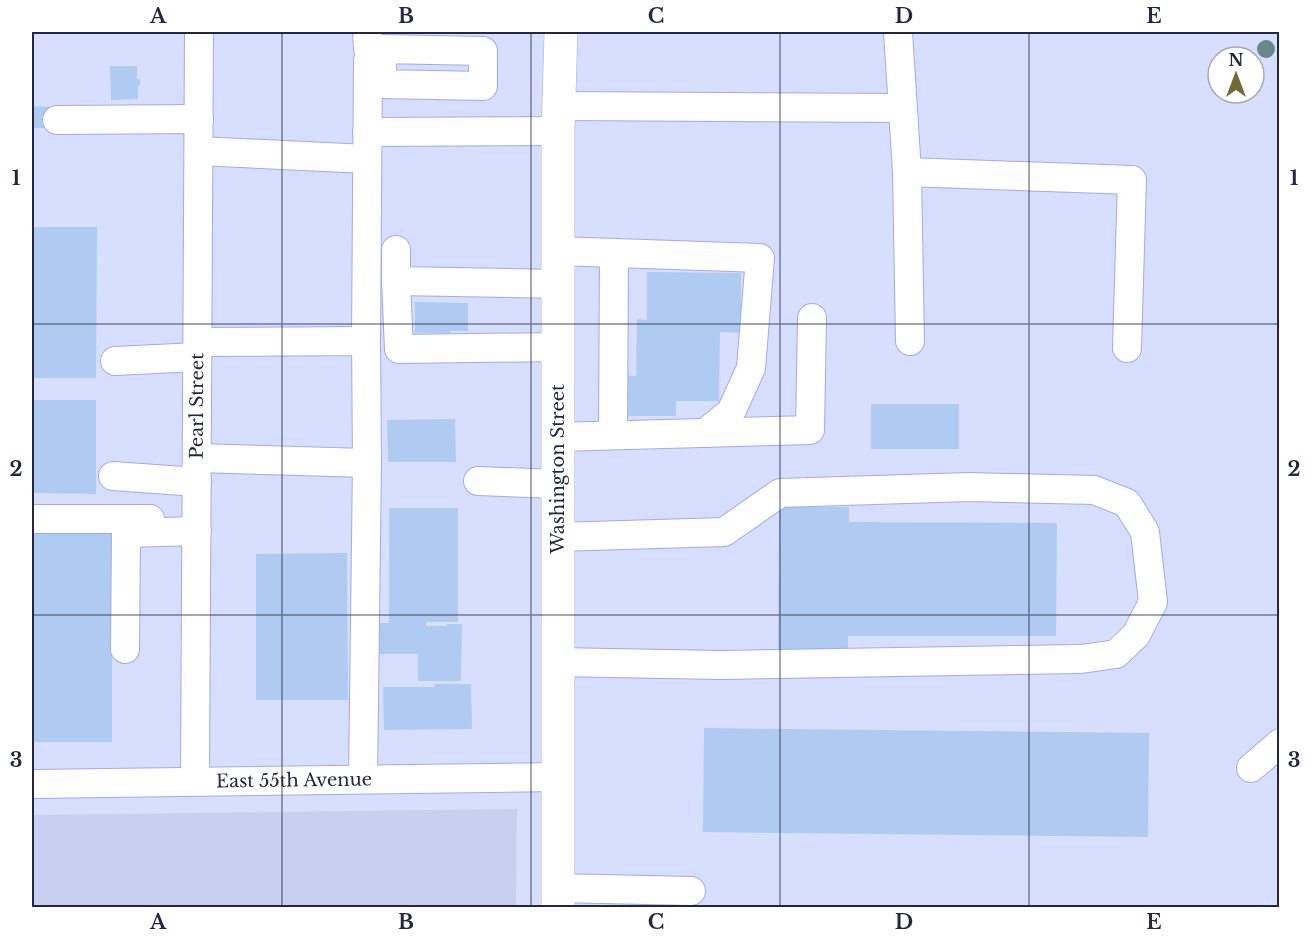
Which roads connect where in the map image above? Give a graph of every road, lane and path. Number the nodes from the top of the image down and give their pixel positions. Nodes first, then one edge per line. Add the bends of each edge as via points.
1 (199, 32) edge
2 (561, 32) edge
3 (898, 32) edge
4 (372, 43) edge
5 (902, 108) junction
6 (559, 118) junction
7 (199, 119) junction
8 (57, 120) dead end
9 (367, 146) junction
10 (199, 152) junction
11 (907, 172) junction
12 (396, 250) dead end
13 (558, 251) junction
14 (614, 253) junction
15 (396, 281) junction
16 (558, 284) junction
17 (812, 318) dead end
18 (366, 341) junction
19 (910, 341) dead end
20 (558, 347) junction
21 (1127, 348) dead end
22 (197, 350) junction
23 (115, 361) dead end
24 (705, 433) junction
25 (614, 435) junction
26 (558, 437) junction
27 (367, 463) junction
28 (197, 470) junction
29 (113, 476) dead end
30 (478, 481) dead end
31 (558, 484) junction
32 (32, 519) edge
33 (197, 525) junction
34 (558, 537) junction
35 (125, 649) dead end
36 (558, 662) junction
37 (1280, 744) edge
38 (1251, 768) dead end
39 (557, 777) junction
40 (363, 779) junction
41 (195, 781) junction
42 (32, 784) edge
43 (691, 891) dead end
44 (558, 898) edge

1 - 7 street, Pearl Street
2 - 6 main road, Washington Street
3 - 5 street
4 - 9 street
5 - 6 street
5 - 11 street
6 - 9 street
6 - 13 main road, Washington Street
7 - 8 street
7 - 10 street, Pearl Street
9 - 10 street
9 - 18 street
10 - 22 street, Pearl Street
11 - 19 street
11 - 21 street via 1132,180
12 - 15 street
13 - 14 street
13 - 16 main road, Washington Street
14 - 24 street via 760,258 751,368 731,412
14 - 25 street
15 - 16 street
15 - 20 street via 399,349
16 - 20 main road, Washington Street
17 - 24 street via 810,430
18 - 22 street
18 - 27 street
20 - 26 main road, Washington Street
22 - 23 street
22 - 28 street, Pearl Street
24 - 25 street
25 - 26 street
26 - 31 main road, Washington Street
27 - 28 street
27 - 40 street
28 - 29 street
28 - 33 street, Pearl Street
30 - 31 street
31 - 34 main road, Washington Street
32 - 33 street
33 - 35 street via 126,533
33 - 41 street, Pearl Street
34 - 36 main road, Washington Street
34 - 36 street via 724,532 780,493 969,487 1094,490 1127,503 1145,532 1153,602 1136,635 1116,654 1082,659 721,665
36 - 39 main road, Washington Street
37 - 38 street
39 - 40 street, East 55th Avenue
39 - 44 main road, Washington Street
40 - 41 street, East 55th Avenue
41 - 42 street, East 55th Avenue
43 - 44 street

